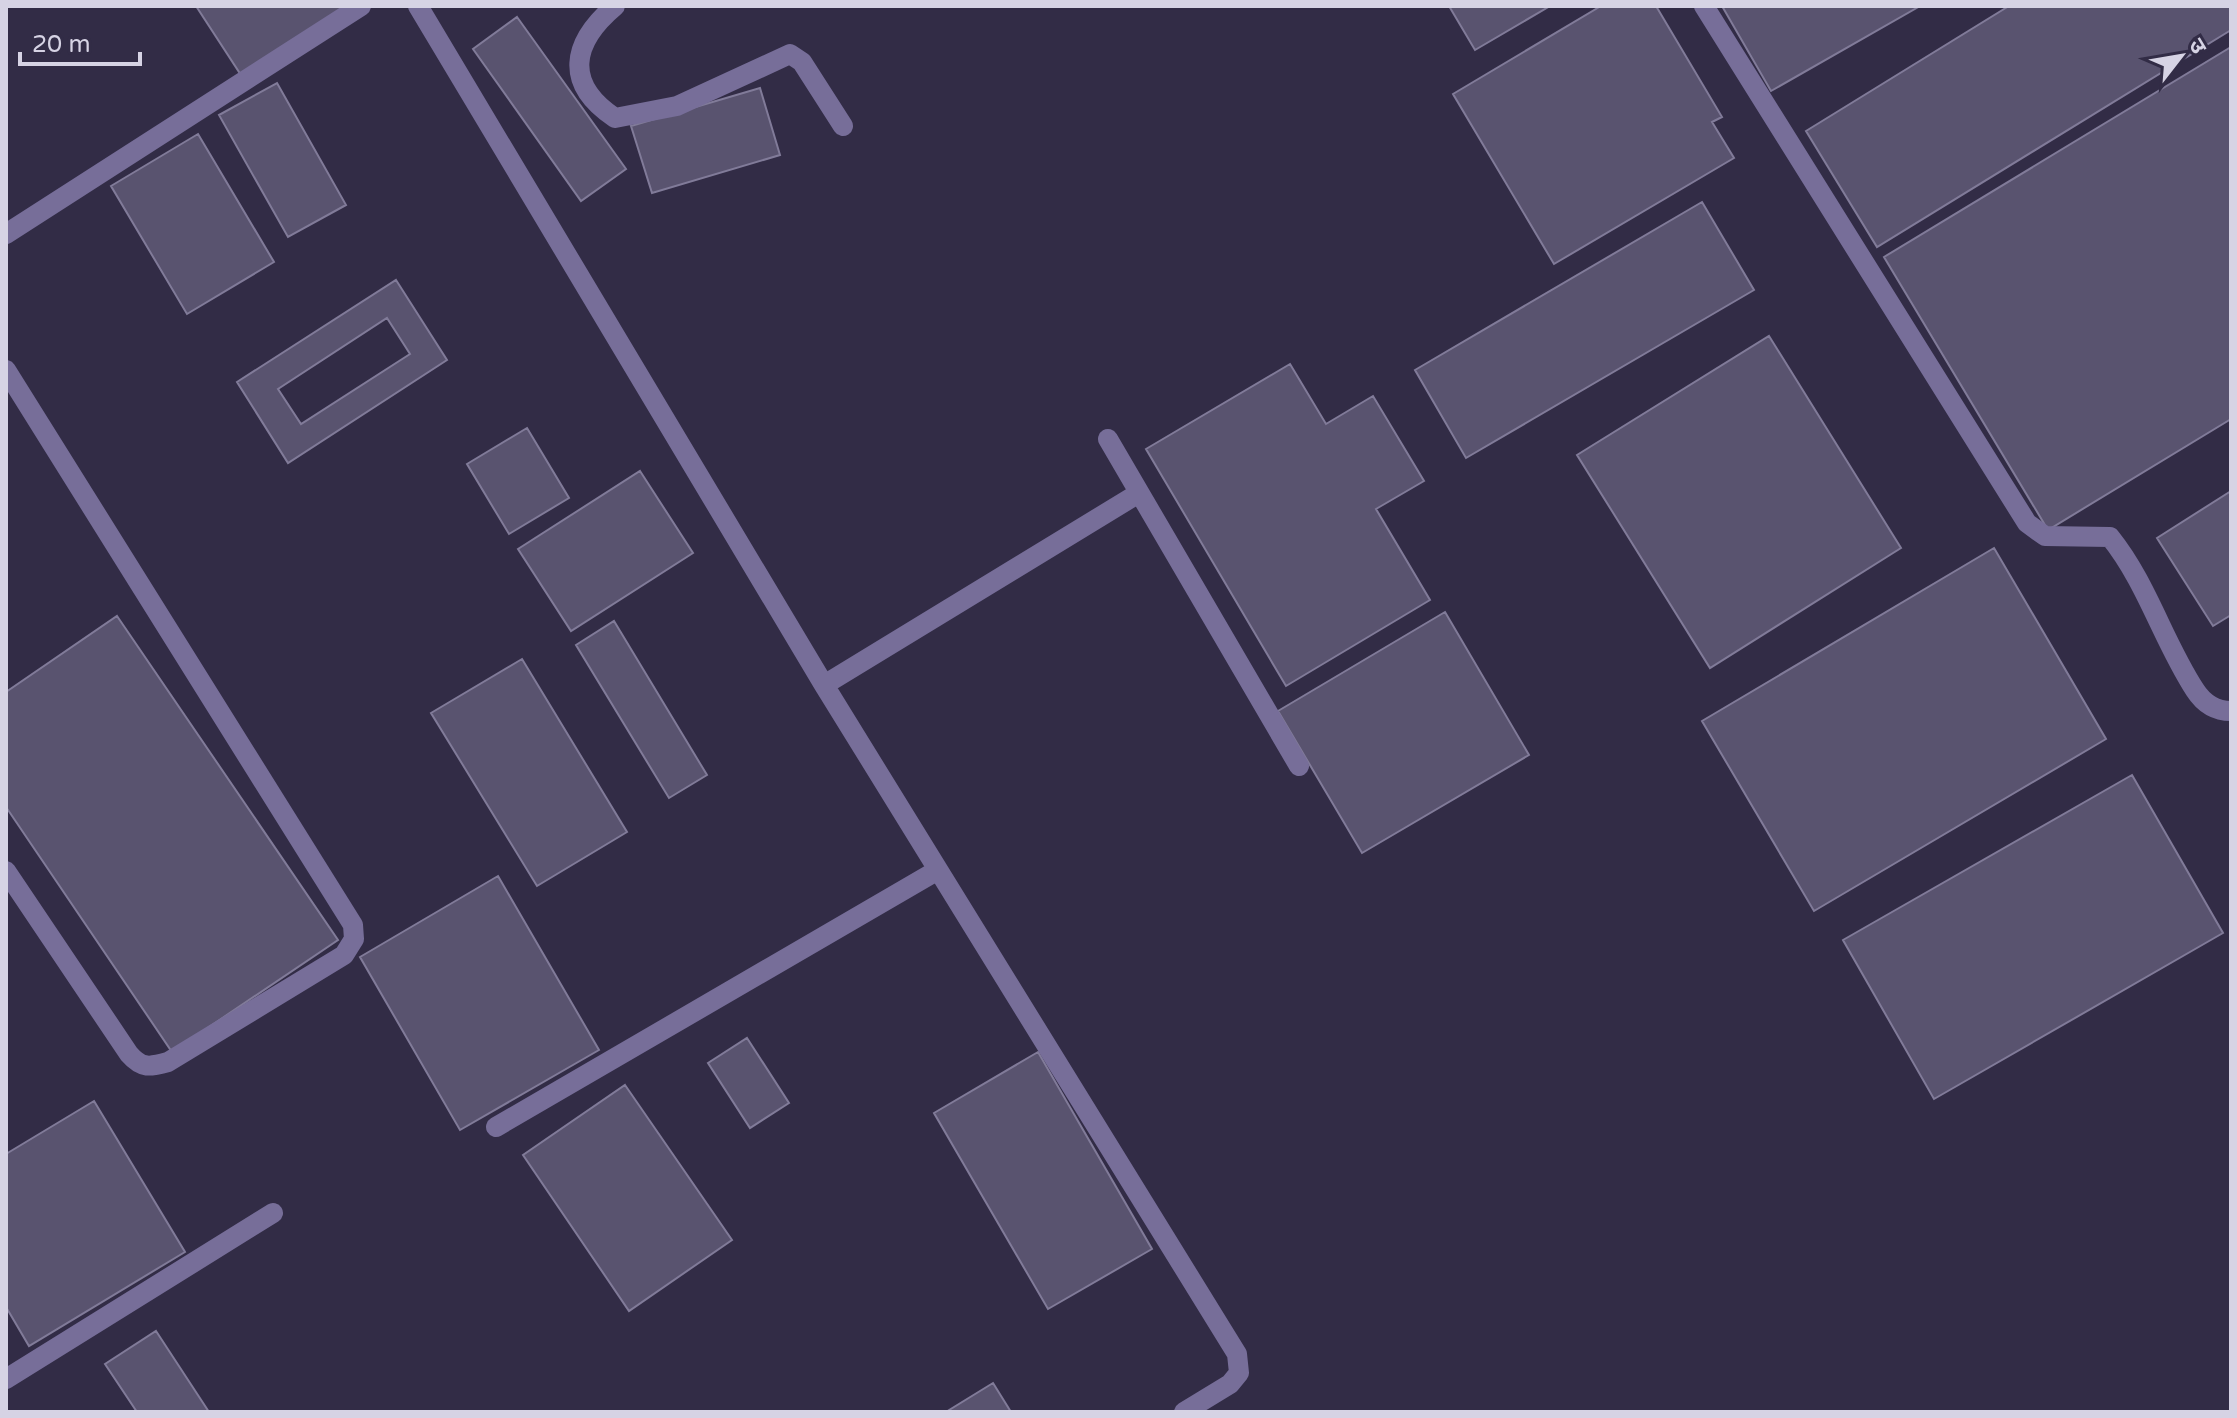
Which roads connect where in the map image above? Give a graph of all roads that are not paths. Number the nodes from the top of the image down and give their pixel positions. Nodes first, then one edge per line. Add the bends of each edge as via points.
1 (361, 6) edge
2 (418, 6) edge
3 (615, 6) edge
4 (1704, 6) edge
5 (843, 126) dead end
6 (6, 234) edge
7 (6, 370) edge
8 (1108, 439) dead end
9 (1139, 493) junction
10 (824, 685) junction
11 (2231, 711) edge
12 (1299, 766) dead end
13 (938, 870) junction
14 (6, 871) edge
15 (496, 1127) dead end
16 (273, 1213) dead end
17 (6, 1379) edge
18 (1184, 1412) edge

1 - 6 street
2 - 10 street
3 - 5 street via 580,50 580,76 593,103 615,118 677,106 790,54 802,62
4 - 11 street via 2027,523 2045,536 2110,537 2127,558 2196,693 2217,711
7 - 14 street via 353,925 354,939 344,955 168,1062 138,1065
8 - 9 street
9 - 10 street
9 - 12 street
10 - 13 street
13 - 15 street
13 - 18 street via 1237,1354 1239,1373 1230,1384
16 - 17 street

